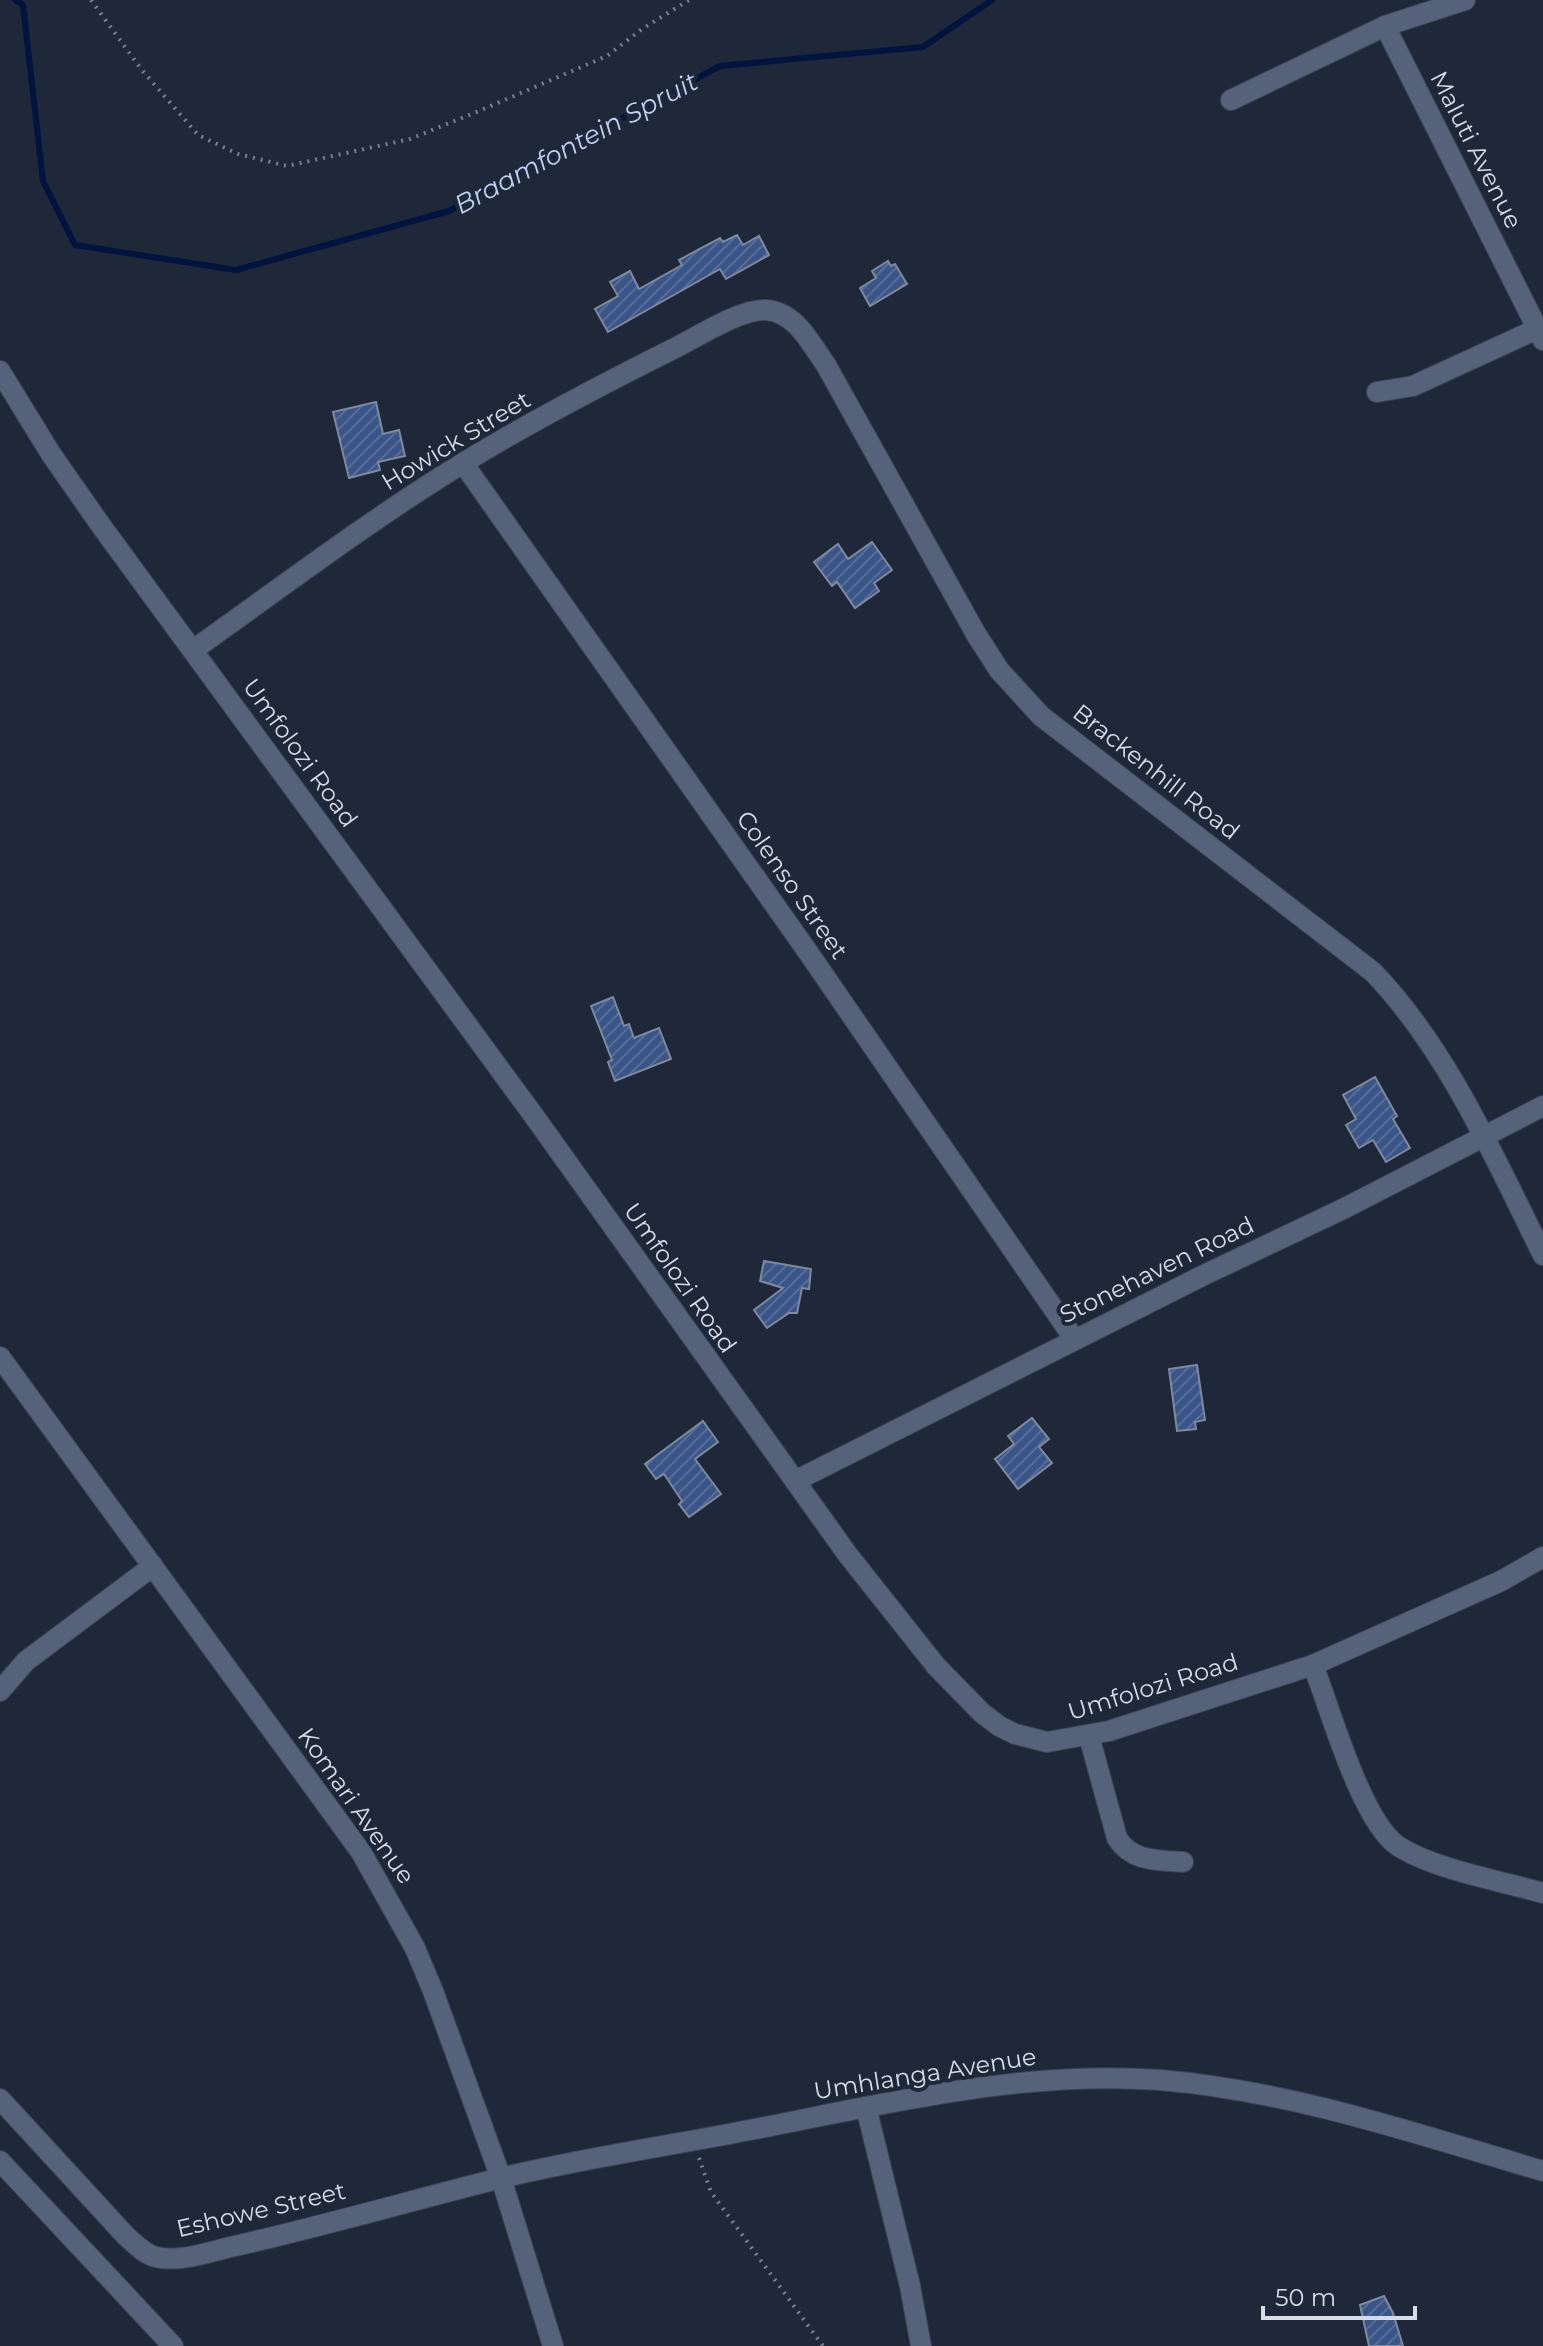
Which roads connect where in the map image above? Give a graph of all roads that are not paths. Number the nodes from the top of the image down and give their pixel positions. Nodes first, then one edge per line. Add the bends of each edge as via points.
1 (1465, 0) edge
2 (1385, 26) junction
3 (1231, 100) dead end
4 (765, 310) joint
5 (1540, 335) edge
6 (0, 371) edge
7 (1377, 392) dead end
8 (463, 463) junction
9 (193, 650) junction
10 (1543, 1106) edge
11 (1483, 1137) junction
12 (1543, 1255) edge
13 (1075, 1340) junction
14 (0, 1357) edge
15 (795, 1481) junction
16 (1543, 1557) edge
17 (153, 1566) junction
18 (1313, 1665) junction
19 (0, 1691) edge
20 (1089, 1736) junction
21 (1183, 1862) dead end
22 (1543, 1893) edge
23 (0, 2099) edge
24 (866, 2107) junction
25 (0, 2161) edge
26 (1543, 2171) edge
27 (501, 2178) junction
28 (173, 2346) edge
29 (553, 2346) edge
30 (921, 2346) edge

1 - 2 street
2 - 3 street
2 - 5 street, Maluti Avenue
4 - 8 street, Howick Street via 732,320 651,360
4 - 11 street, Brackenhill Road via 801,328 826,365 976,634 1019,695 1373,972 1422,1030
5 - 7 street via 1413,386
6 - 9 street, Umfolozi Road via 51,454
8 - 9 street, Howick Street
8 - 13 street, Colenso Street
9 - 15 street, Umfolozi Road
10 - 11 street, Stonehaven Road
11 - 12 street, Brackenhill Road
11 - 13 street, Stonehaven Road
13 - 15 street, Stonehaven Road
14 - 17 street, Komari Avenue
15 - 20 street, Umfolozi Road via 936,1666 982,1713 1031,1739
16 - 18 street, Umfolozi Road
17 - 19 street via 26,1661
17 - 27 street, Komari Avenue via 361,1852 389,1900 433,1991
18 - 20 street, Umfolozi Road
18 - 22 street via 1359,1788 1397,1845
20 - 21 street via 1123,1848 1141,1858
23 - 27 street, Eshowe Street via 126,2236 156,2257 193,2255 264,2239
24 - 26 street, Umhlanga Avenue via 987,2085 1160,2080 1281,2096
24 - 27 street, Umhlanga Avenue
24 - 30 street
25 - 28 street
27 - 29 street, Komari Avenue

